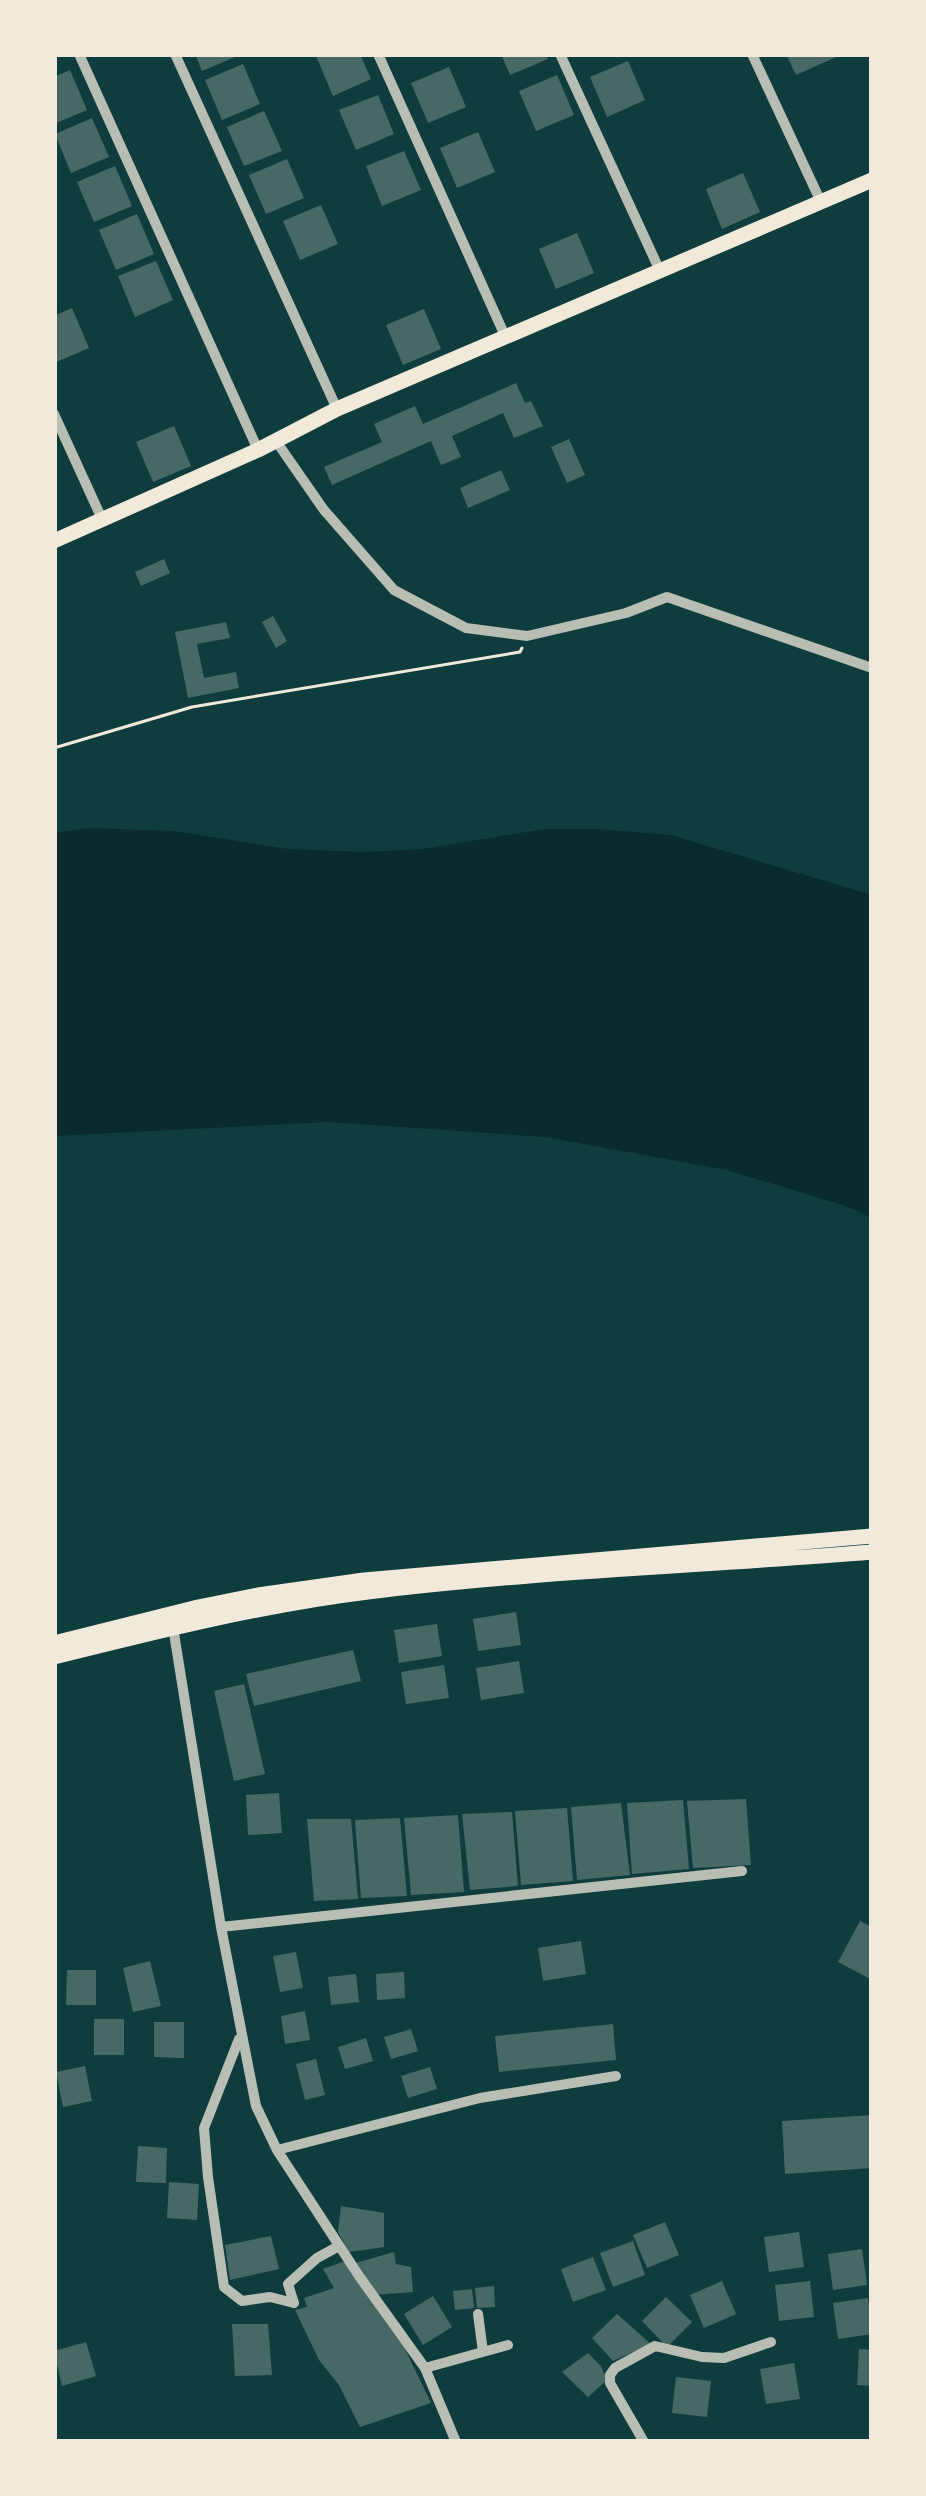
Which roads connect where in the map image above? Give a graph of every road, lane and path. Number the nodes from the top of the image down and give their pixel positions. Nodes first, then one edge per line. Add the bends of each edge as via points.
1 (79, 54) edge
2 (175, 54) edge
3 (378, 54) edge
4 (560, 54) edge
5 (752, 54) edge
6 (872, 179) edge
7 (821, 202) junction
8 (660, 272) junction
9 (506, 338) junction
10 (337, 410) junction
11 (54, 414) edge
12 (276, 441) junction
13 (258, 450) junction
14 (102, 519) junction
15 (54, 542) edge
16 (527, 636) junction
17 (872, 668) edge
18 (54, 748) edge
19 (872, 1536) edge
20 (872, 1552) edge
21 (173, 1627) junction
22 (54, 1643) edge
23 (54, 1658) edge
24 (742, 1871) dead end
25 (221, 1927) junction
26 (240, 2035) junction
27 (616, 2076) dead end
28 (277, 2150) junction
29 (339, 2246) junction
30 (478, 2314) dead end
31 (771, 2342) dead end
32 (508, 2345) dead end
33 (483, 2352) junction
34 (425, 2368) junction
35 (456, 2442) edge
36 (644, 2442) edge

1 - 13 street
2 - 10 street
3 - 9 street
4 - 8 street
5 - 7 street
6 - 7 main road
7 - 8 main road
8 - 9 main road
9 - 10 main road
10 - 12 main road
11 - 14 street
12 - 13 main road
12 - 16 street via 394,590 466,628
13 - 14 main road
14 - 15 main road
16 - 17 street via 667,597
16 - 18 path via 520,652 192,707
19 - 22 main road via 364,1580 178,1611
20 - 21 main road via 369,1592
21 - 23 main road
21 - 25 street
24 - 25 street
25 - 26 street
26 - 28 street via 256,2106
26 - 29 street via 204,2128 224,2287 242,2301 294,2303 289,2284
27 - 28 street via 480,2098
28 - 29 street
29 - 34 street
30 - 33 street
31 - 36 street via 724,2358 656,2346 615,2368 610,2383
32 - 33 street
33 - 34 street
34 - 35 street

